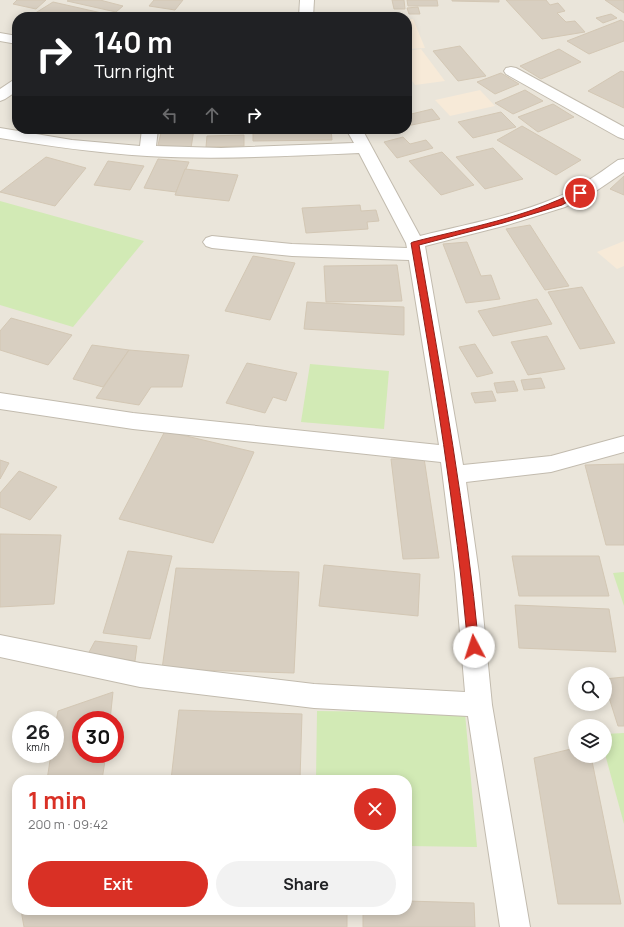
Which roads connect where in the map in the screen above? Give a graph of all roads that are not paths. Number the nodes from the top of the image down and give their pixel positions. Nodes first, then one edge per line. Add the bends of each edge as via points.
1 (307, 0) edge
2 (306, 12) edge
3 (0, 37) edge
4 (12, 39) edge
5 (511, 71) dead end
6 (12, 88) edge
7 (0, 96) edge
8 (0, 133) edge
9 (149, 134) edge
10 (624, 134) edge
11 (360, 139) edge
12 (147, 151) junction
13 (624, 164) edge
14 (212, 242) dead end
15 (416, 249) junction
16 (0, 401) edge
17 (624, 444) edge
18 (452, 465) junction
19 (0, 646) edge
20 (479, 705) junction
21 (515, 927) edge

1 - 2 street
3 - 4 street
5 - 10 street
6 - 7 street
8 - 12 street via 72,145
9 - 12 street
11 - 12 street via 221,153
11 - 15 street
13 - 15 street via 559,204
14 - 15 street via 292,250
15 - 18 street
16 - 18 street
17 - 18 street via 551,464
18 - 20 street via 467,574
19 - 20 street via 140,675 314,696
20 - 21 street

